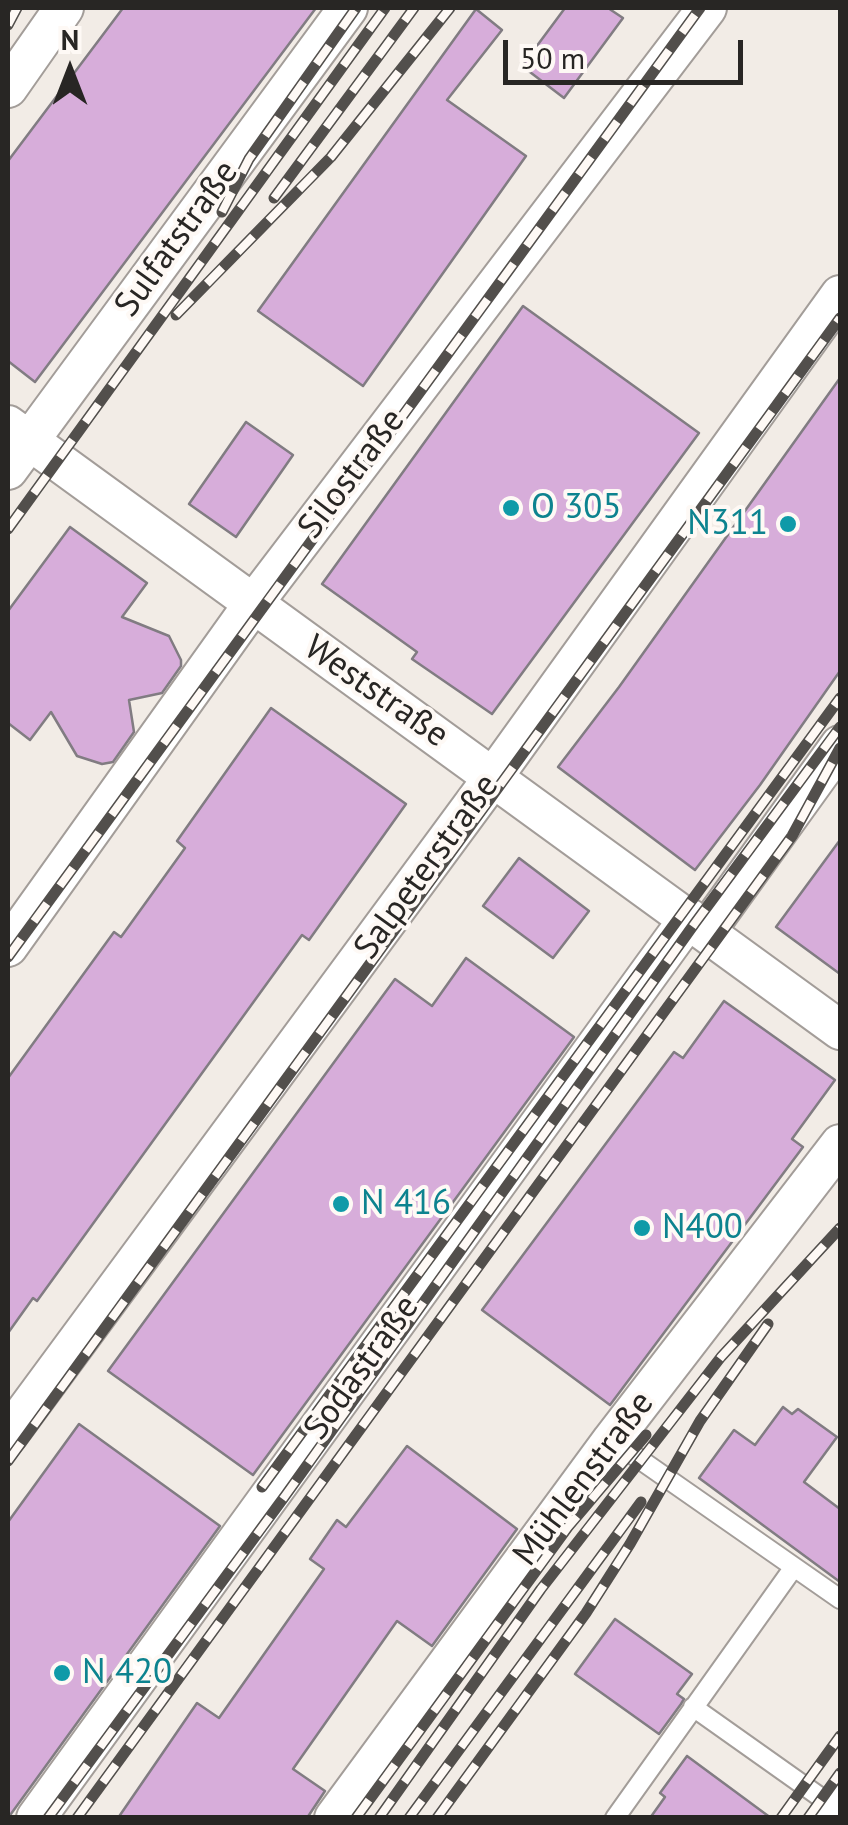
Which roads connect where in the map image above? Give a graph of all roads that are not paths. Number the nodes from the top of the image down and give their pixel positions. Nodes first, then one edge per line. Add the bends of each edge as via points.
1 (64, 8) edge
2 (348, 8) edge
3 (707, 8) edge
4 (8, 88) edge
5 (840, 295) edge
6 (15, 445) edge
7 (253, 604) junction
8 (840, 745) edge
9 (494, 776) junction
10 (697, 925) junction
11 (8, 947) edge
12 (840, 1030) edge
13 (840, 1144) edge
14 (8, 1435) edge
15 (612, 1440) junction
16 (794, 1567) junction
17 (840, 1599) edge
18 (693, 1707) junction
19 (836, 1810) edge
20 (36, 1818) edge
21 (334, 1818) edge
22 (615, 1818) edge

1 - 4 street
2 - 6 street, Sulfatstraße
3 - 7 street, Silostraße
5 - 9 street, Salpeterstraße
6 - 7 street, Weststraße
7 - 9 street, Weststraße
7 - 11 street, Silostraße
8 - 10 street, Sodastraße
9 - 10 street, Weststraße
9 - 14 street, Salpeterstraße
10 - 12 street, Weststraße
10 - 20 street, Sodastraße
13 - 15 street, Mühlenstraße
15 - 16 lane
15 - 21 street, Mühlenstraße
16 - 17 lane
16 - 18 lane
18 - 19 lane
18 - 22 lane

